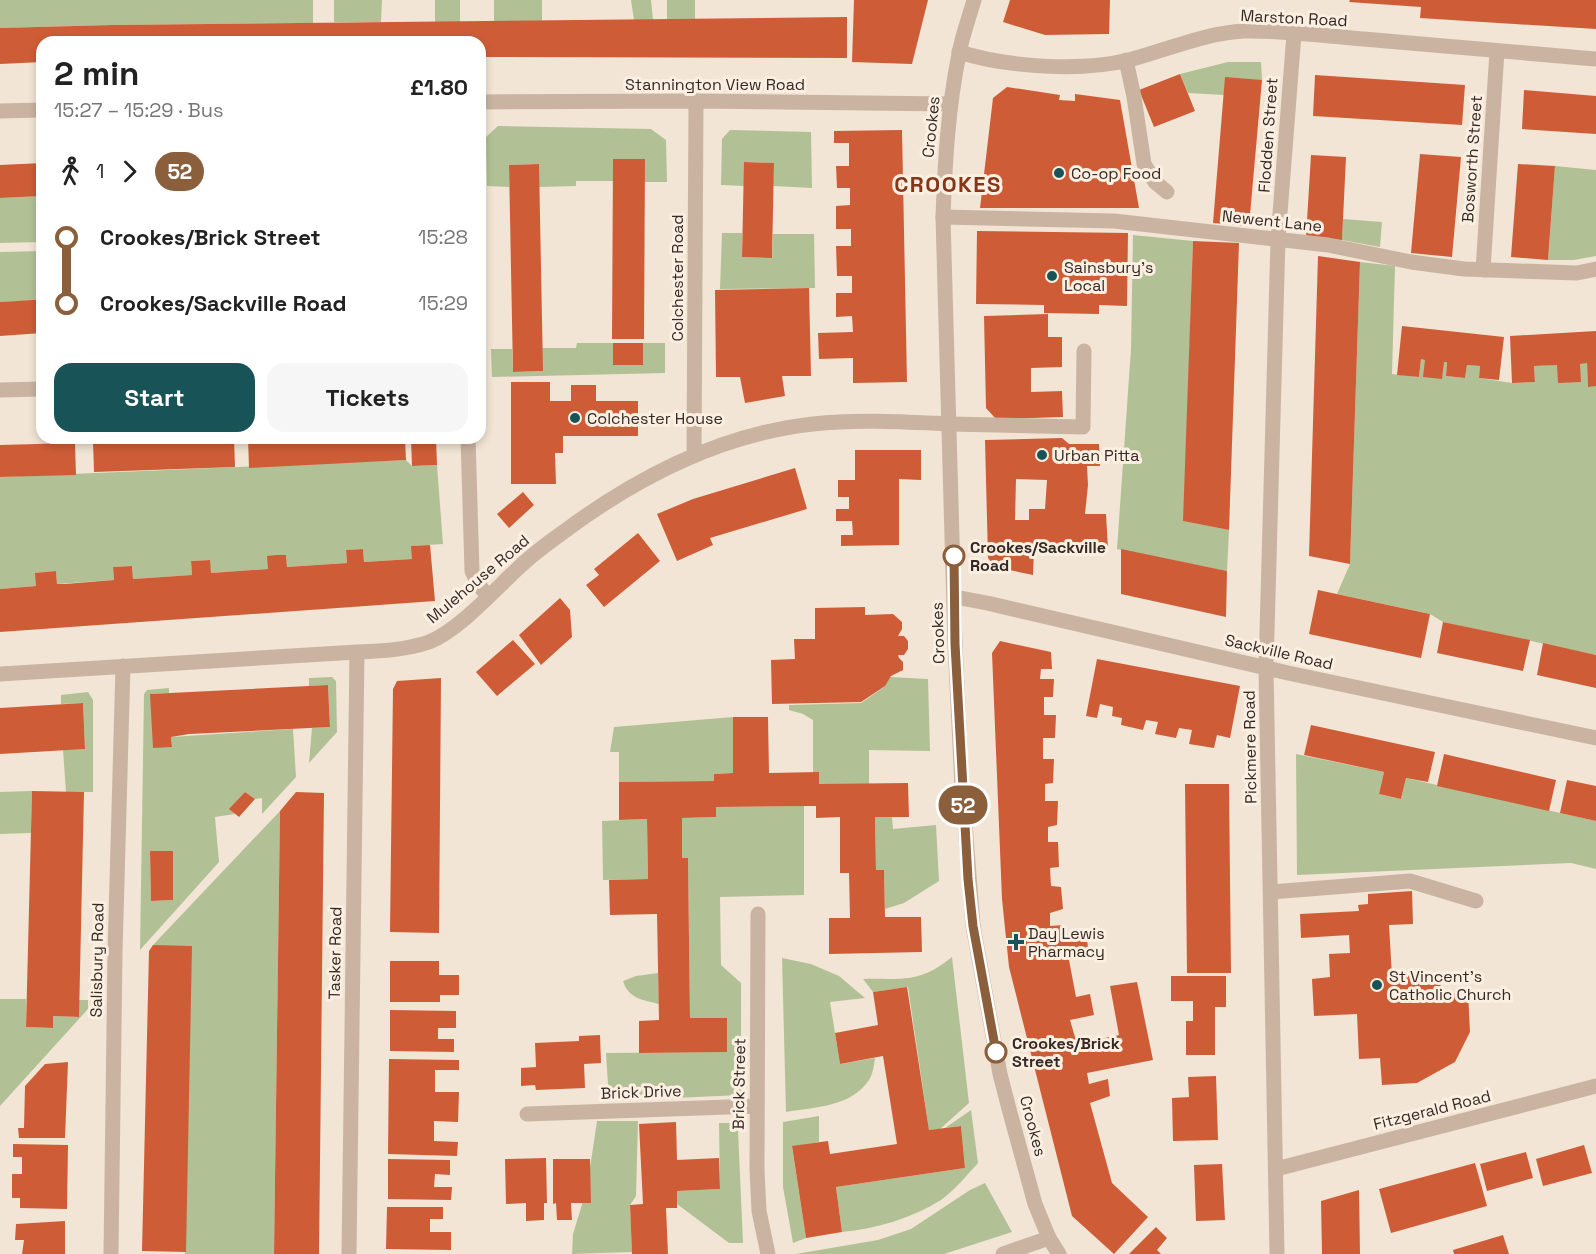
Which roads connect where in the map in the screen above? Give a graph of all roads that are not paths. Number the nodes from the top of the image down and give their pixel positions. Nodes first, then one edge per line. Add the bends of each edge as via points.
1 (974, 0) edge
2 (1294, 33) junction
3 (1497, 51) junction
4 (959, 52) junction
5 (1596, 59) edge
6 (1126, 60) junction
7 (696, 101) junction
8 (486, 102) edge
9 (950, 104) junction
10 (36, 110) edge
11 (0, 111) edge
12 (1167, 192) dead end
13 (943, 217) junction
14 (1278, 239) junction
15 (1596, 269) edge
16 (1483, 270) junction
17 (1084, 351) dead end
18 (36, 389) edge
19 (0, 390) edge
20 (950, 424) junction
21 (468, 444) edge
22 (694, 455) junction
23 (488, 597) junction
24 (955, 597) junction
25 (357, 652) junction
26 (123, 666) junction
27 (1266, 668) junction
28 (0, 674) edge
29 (1596, 738) edge
30 (1271, 892) junction
31 (1476, 901) dead end
32 (758, 914) dead end
33 (1596, 1086) edge
34 (757, 1106) junction
35 (527, 1114) dead end
36 (1276, 1168) junction
37 (1049, 1238) junction
38 (111, 1254) edge
39 (349, 1254) edge
40 (768, 1254) edge
41 (1003, 1254) edge
42 (1059, 1254) edge
43 (1277, 1254) edge

1 - 4 street, Crookes
2 - 3 street, Marston Road
2 - 6 street, Marston Road via 1211,36
2 - 14 street, Flodden Street
3 - 5 street, Marston Road
3 - 16 street, Bosworth Street
4 - 6 street, Marston Road via 1073,67
4 - 9 street, Crookes
6 - 12 street via 1144,164
7 - 8 street, Stannington View Road
7 - 9 street, Stannington View Road
7 - 22 street, Colchester Road
9 - 13 street, Crookes
10 - 11 street
13 - 14 street, Newent Lane via 1114,221
13 - 20 street, Crookes
14 - 16 street, Newent Lane
14 - 27 street, Pickmere Road
15 - 16 street, Newent Lane via 1577,273
17 - 20 street, Mulehouse Road via 1083,427
18 - 19 street
20 - 22 street, Mulehouse Road via 815,424 744,436
20 - 24 street, Crookes
21 - 23 street via 472,571
22 - 23 street, Mulehouse Road via 623,492 563,532
23 - 25 street, Mulehouse Road via 432,641
24 - 27 street, Sackville Road
24 - 37 street, Crookes via 962,786 973,926 1000,1074 1035,1204
25 - 26 street, Mulehouse Road
25 - 39 street, Tasker Road
26 - 28 street, Mulehouse Road
26 - 38 street, Salisbury Road
27 - 29 street, Sackville Road
27 - 30 street, Pickmere Road
30 - 31 street via 1410,881
30 - 36 street, Pickmere Road
32 - 34 street, Brick Street
33 - 36 street, Fitzgerald Road
34 - 35 street, Brick Drive
34 - 40 street, Brick Street via 758,1194
36 - 43 street, Pickmere Road
37 - 41 street
37 - 42 street, Crookes

